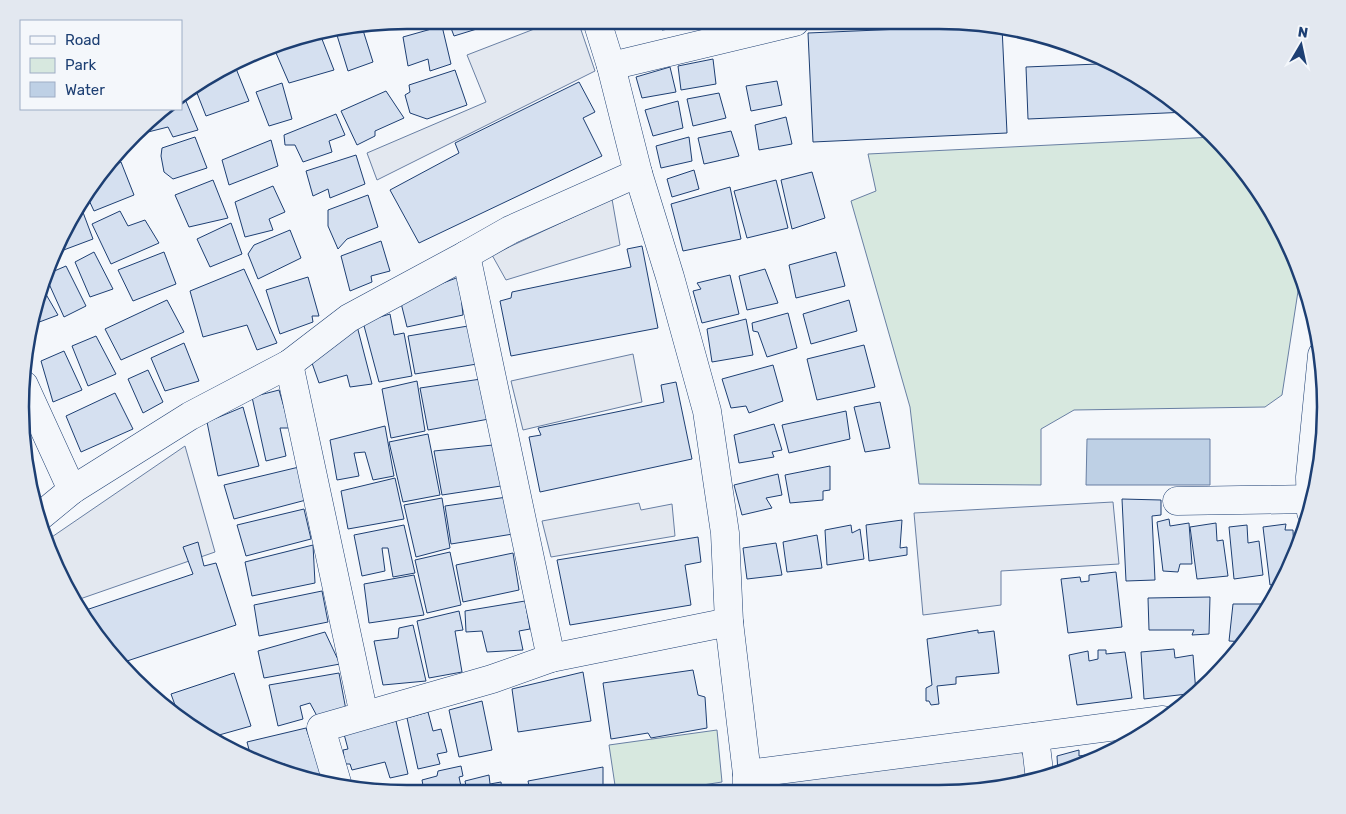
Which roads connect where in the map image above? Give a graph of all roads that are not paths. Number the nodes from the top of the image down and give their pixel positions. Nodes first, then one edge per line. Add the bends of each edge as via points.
1 (599, 29) edge
2 (766, 29) edge
3 (611, 66) junction
4 (638, 173) junction
5 (466, 255) junction
6 (289, 364) junction
7 (29, 397) edge
8 (1317, 406) edge
9 (1310, 480) edge
10 (72, 490) junction
11 (1178, 501) dead end
12 (1305, 503) edge
13 (44, 513) edge
14 (729, 622) junction
15 (550, 658) junction
16 (364, 715) junction
17 (1149, 722) edge
18 (1035, 737) junction
19 (1039, 771) edge
20 (336, 778) edge
21 (747, 783) edge

1 - 3 street
2 - 3 street
3 - 4 street
4 - 5 street via 510,230
4 - 14 street via 706,410 725,533
5 - 6 street via 349,318
5 - 15 street
6 - 10 street via 190,416
6 - 16 street
7 - 10 street
8 - 9 street
10 - 13 street
11 - 12 street
14 - 15 street
14 - 21 street
15 - 16 street via 492,679
16 - 20 street via 321,728
17 - 18 street
18 - 19 street
18 - 21 street

